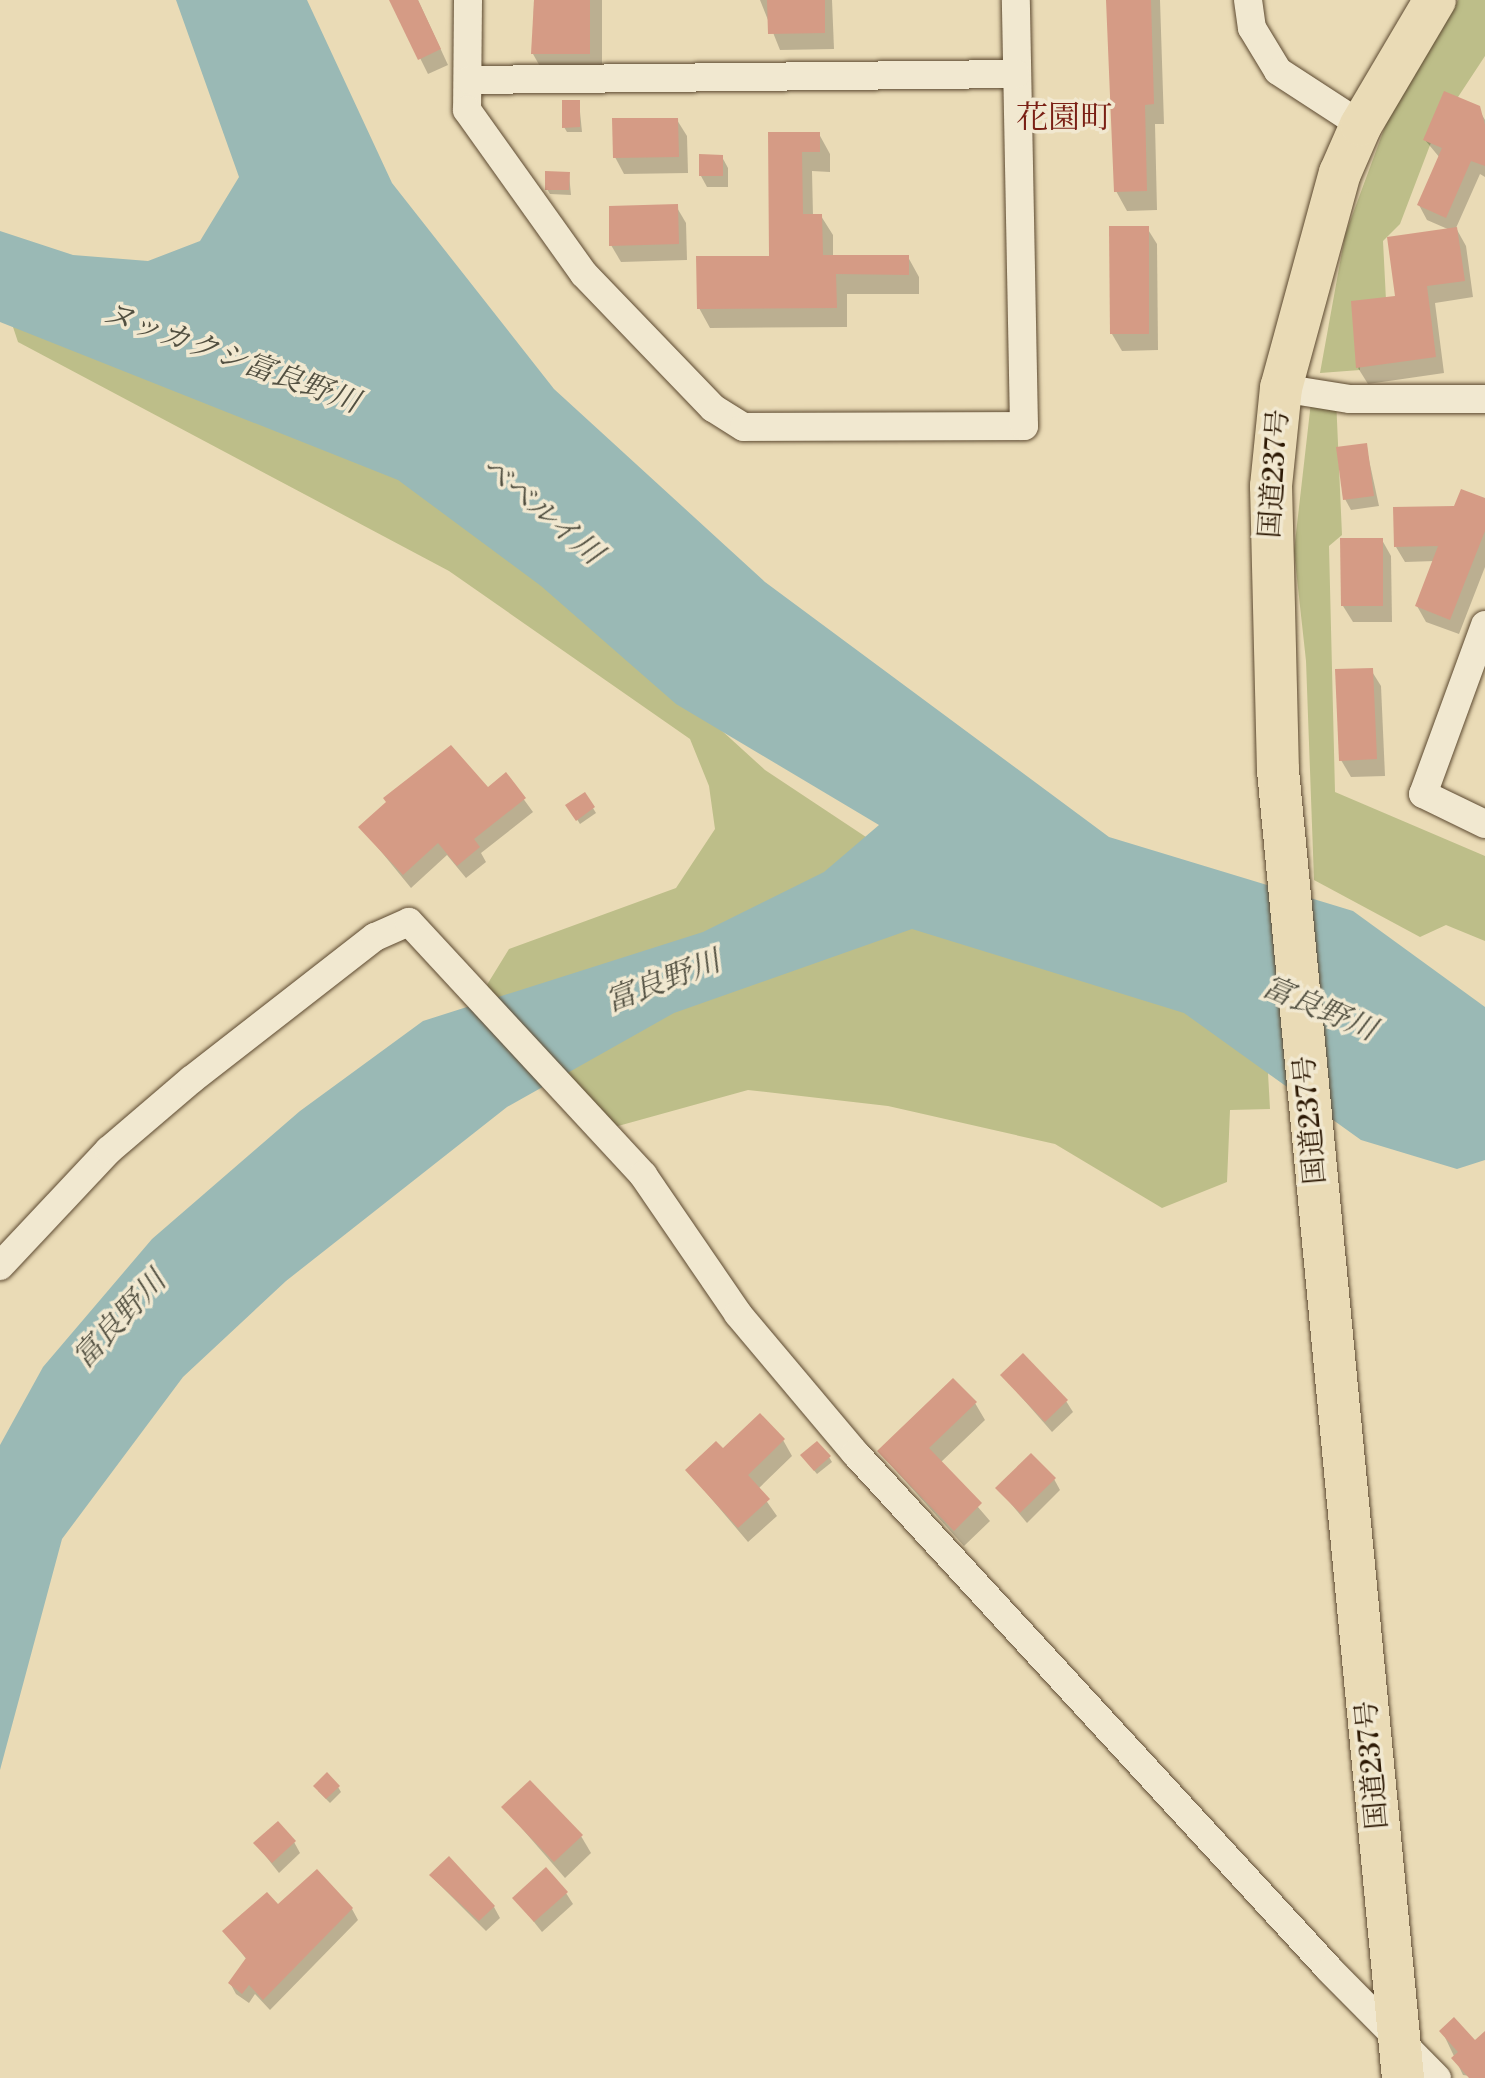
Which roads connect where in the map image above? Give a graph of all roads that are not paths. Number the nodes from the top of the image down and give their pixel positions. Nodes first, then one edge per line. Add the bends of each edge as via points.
1 (468, 0) edge
2 (1016, 0) edge
3 (1248, 0) edge
4 (1435, 0) edge
5 (1016, 74) junction
6 (469, 80) junction
7 (1361, 125) junction
8 (1281, 388) junction
9 (1485, 399) edge
10 (1485, 625) edge
11 (1485, 824) edge
12 (0, 1266) edge
13 (1401, 2059) edge
14 (1437, 2078) edge

1 - 6 street
2 - 5 street
3 - 7 street via 1252,28 1278,71
4 - 7 highway, 国道237号
5 - 6 street
5 - 6 street via 1024,426 744,427 713,408 584,274 467,110
7 - 8 highway, 国道237号 via 1316,251
8 - 9 street via 1350,399
8 - 13 highway, 国道237号 via 1270,563 1284,842
10 - 11 street via 1423,794
12 - 13 street via 109,1150 375,937 409,922 633,1163 738,1314 855,1453
13 - 14 street

